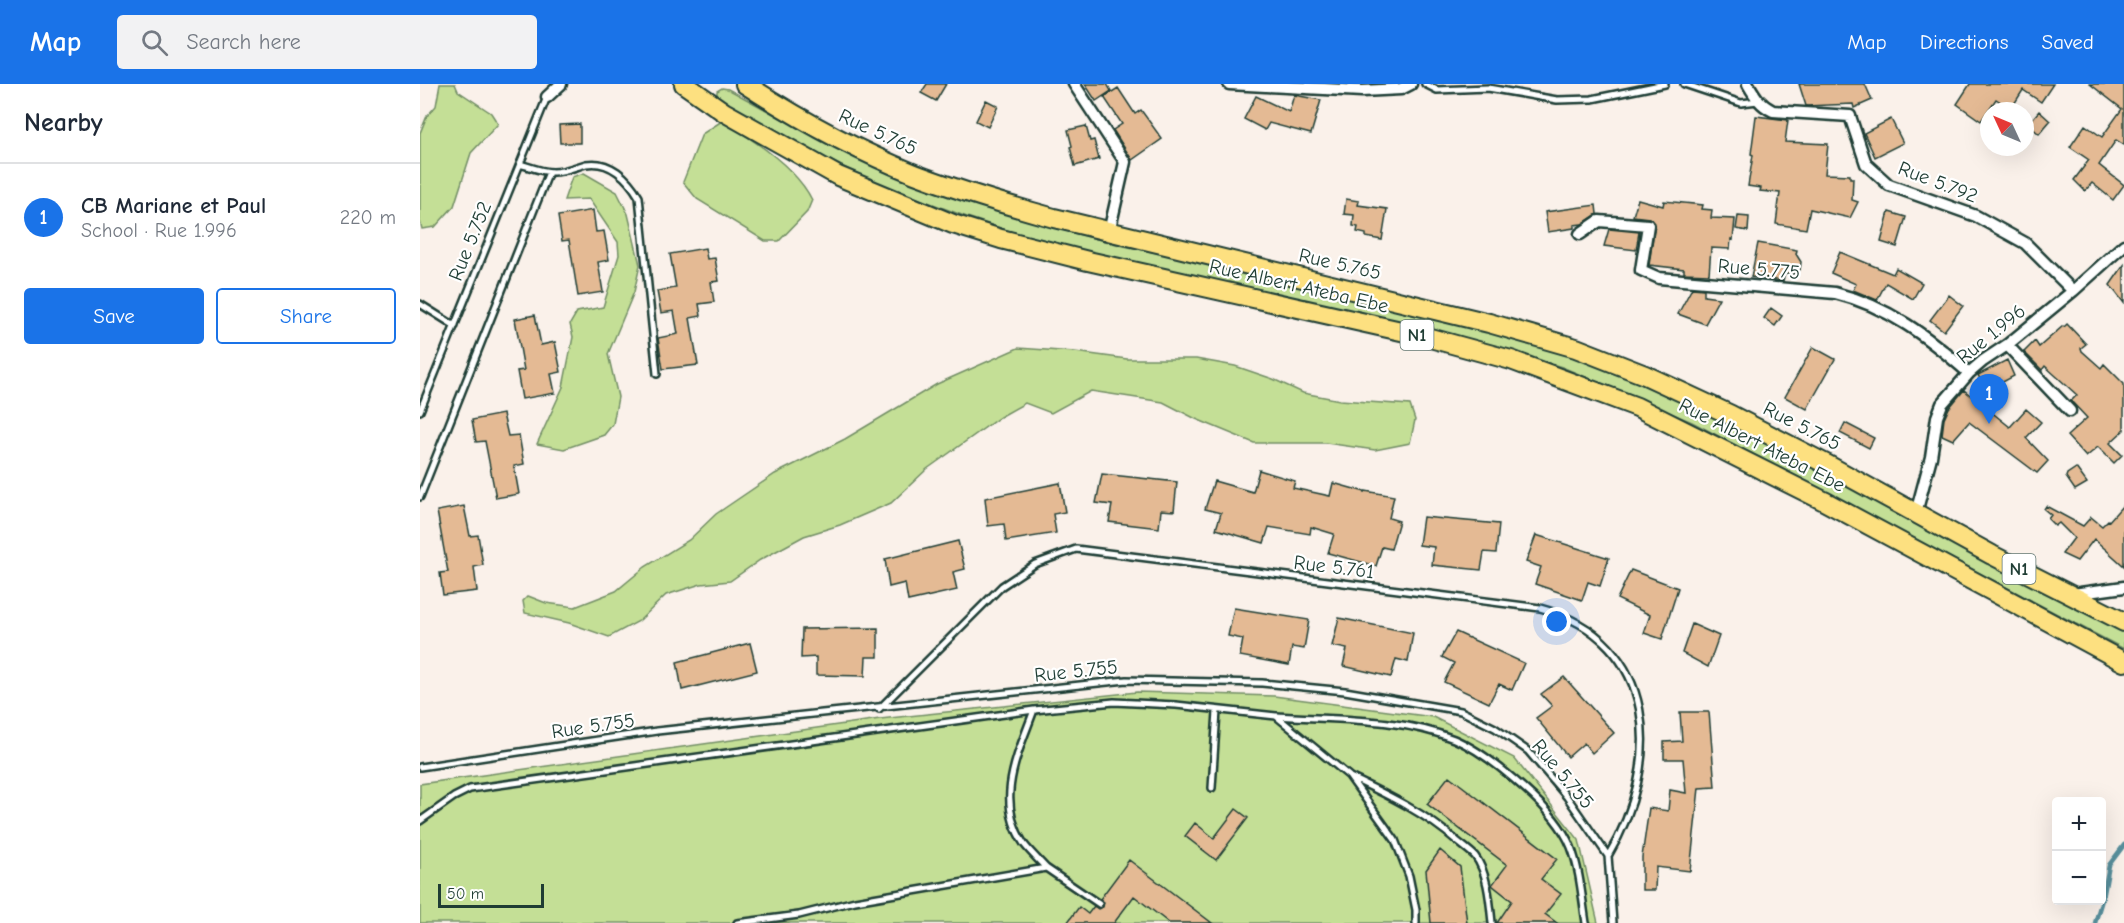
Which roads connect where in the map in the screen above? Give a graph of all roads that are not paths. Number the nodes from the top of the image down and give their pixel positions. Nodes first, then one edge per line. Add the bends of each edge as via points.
1 (553, 84) edge
2 (561, 84) edge
3 (684, 84) edge
4 (745, 84) edge
5 (1074, 84) edge
6 (1229, 84) edge
7 (1411, 84) edge
8 (1425, 84) edge
9 (1665, 84) edge
10 (1684, 84) edge
11 (1748, 84) edge
12 (548, 97) junction
13 (1758, 101) junction
14 (520, 164) junction
15 (549, 172) junction
16 (1109, 232) junction
17 (1580, 234) dead end
18 (2124, 245) edge
19 (2073, 291) junction
20 (420, 304) edge
21 (455, 326) junction
22 (2007, 345) junction
23 (1969, 373) junction
24 (657, 374) dead end
25 (420, 411) edge
26 (2070, 411) dead end
27 (420, 497) edge
28 (1916, 513) junction
29 (2124, 587) edge
30 (2069, 595) junction
31 (2124, 622) edge
32 (2124, 662) edge
33 (879, 709) junction
34 (1034, 710) junction
35 (1218, 711) junction
36 (1276, 716) junction
37 (420, 767) edge
38 (1349, 776) junction
39 (1212, 788) dead end
40 (420, 821) edge
41 (1608, 856) junction
42 (1046, 868) junction
43 (1100, 903) dead end
44 (799, 915) junction
45 (737, 923) edge
46 (803, 923) edge
47 (1416, 923) edge
48 (1492, 923) edge
49 (1586, 923) edge
50 (1613, 923) edge

1 - 12 street, Rue 5.752
2 - 12 street
3 - 32 highway, Rue Albert Ateba Ebe / N1 via 724,112 838,176 953,224 1077,258 1419,335 1511,360 1637,407 1824,501
4 - 16 highway, Rue 5.765 / N1 via 820,130 915,174 990,200
5 - 16 street via 1125,162
6 - 7 street via 1362,91 1401,89
8 - 9 lane via 1437,90 1488,88 1557,100 1592,99
10 - 13 lane via 1741,103
11 - 13 street
12 - 14 lane, Rue 5.752
13 - 19 street, Rue 5.792 via 1773,111 1850,116 1866,164 1889,185 1976,216 2025,243
14 - 15 lane
14 - 21 lane, Rue 5.752
15 - 24 lane via 599,164 622,174 639,197
15 - 27 lane
16 - 28 highway, Rue 5.765 / N1 via 1489,323 1576,348 1731,415
17 - 23 street, Rue 5.775 via 1599,221 1648,225 1641,270 1659,278 1848,296 1898,318
18 - 19 street, Rue 1.996
19 - 22 street, Rue 1.996
20 - 21 lane
21 - 25 lane, Rue 5.752
22 - 23 street, Rue 1.996
22 - 26 street
23 - 28 street, Rue 1.996 via 1942,404 1937,417
28 - 30 highway, N1
29 - 30 street
30 - 31 highway, N1
33 - 37 lane, Rue 5.755 via 657,732
33 - 41 lane, Rue 5.755 via 1126,680 1262,683 1429,704 1461,711 1495,728 1528,752 1567,797
33 - 41 lane, Rue 5.761 via 1002,586 1035,564 1076,549 1540,608 1561,614 1597,634 1623,663 1638,705 1644,752 1640,776 1622,833
34 - 35 lane via 1114,702
34 - 40 lane via 470,789
34 - 42 lane via 1008,793 1013,824
35 - 36 lane
35 - 39 lane
36 - 38 lane
36 - 49 lane via 1369,721 1423,729 1456,740 1501,768 1536,799 1570,846
38 - 47 lane via 1395,840 1408,876
38 - 48 lane via 1401,801 1443,828 1475,857 1489,899
41 - 50 lane
42 - 43 lane
42 - 44 lane via 855,901
44 - 45 lane
44 - 46 lane

